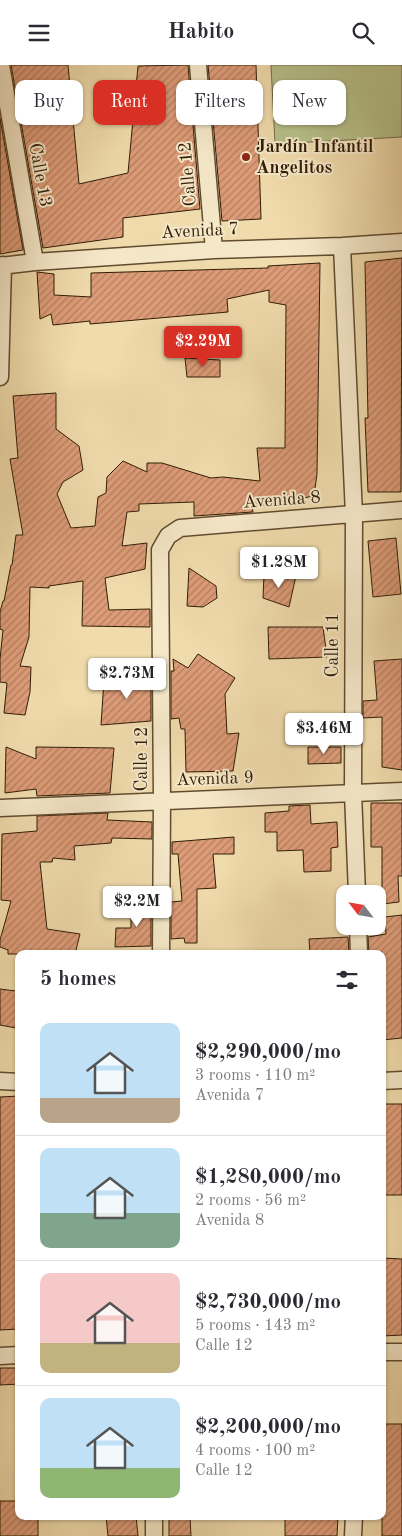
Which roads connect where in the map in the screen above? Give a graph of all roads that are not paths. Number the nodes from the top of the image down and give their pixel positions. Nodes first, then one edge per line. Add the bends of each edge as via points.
1 (1, 65) edge
2 (198, 65) edge
3 (402, 242) edge
4 (342, 246) junction
5 (214, 249) junction
6 (35, 262) junction
7 (2, 265) edge
8 (0, 377) edge
9 (402, 510) edge
10 (354, 515) junction
11 (168, 536) joint
12 (402, 791) edge
13 (353, 793) junction
14 (162, 801) junction
15 (0, 808) edge
16 (357, 885) edge
17 (358, 935) edge
18 (162, 950) edge
19 (359, 950) edge
20 (402, 1079) edge
21 (0, 1081) edge
22 (386, 1081) edge
23 (15, 1082) edge
24 (386, 1352) edge
25 (402, 1352) edge
26 (15, 1355) edge
27 (0, 1356) edge
28 (154, 1520) edge
29 (354, 1520) edge
30 (154, 1536) edge
31 (353, 1536) edge

1 - 6 street, Calle 13
2 - 5 street, Calle 12
3 - 4 street, Avenida 7
4 - 5 street, Avenida 7
4 - 10 street, Calle 11
5 - 6 street, Avenida 7
6 - 7 street, Avenida 7
7 - 8 street
9 - 10 street, Avenida 8
10 - 11 street, Avenida 8 via 180,528
10 - 13 street, Calle 11
11 - 14 street, Calle 12 via 160,550
12 - 13 street, Avenida 9
13 - 14 street, Avenida 9
13 - 16 street, Calle 11
14 - 15 street, Avenida 9
14 - 18 street, Calle 12
17 - 19 street
20 - 22 street
21 - 23 street
24 - 25 street
26 - 27 street
28 - 30 street
29 - 31 street

